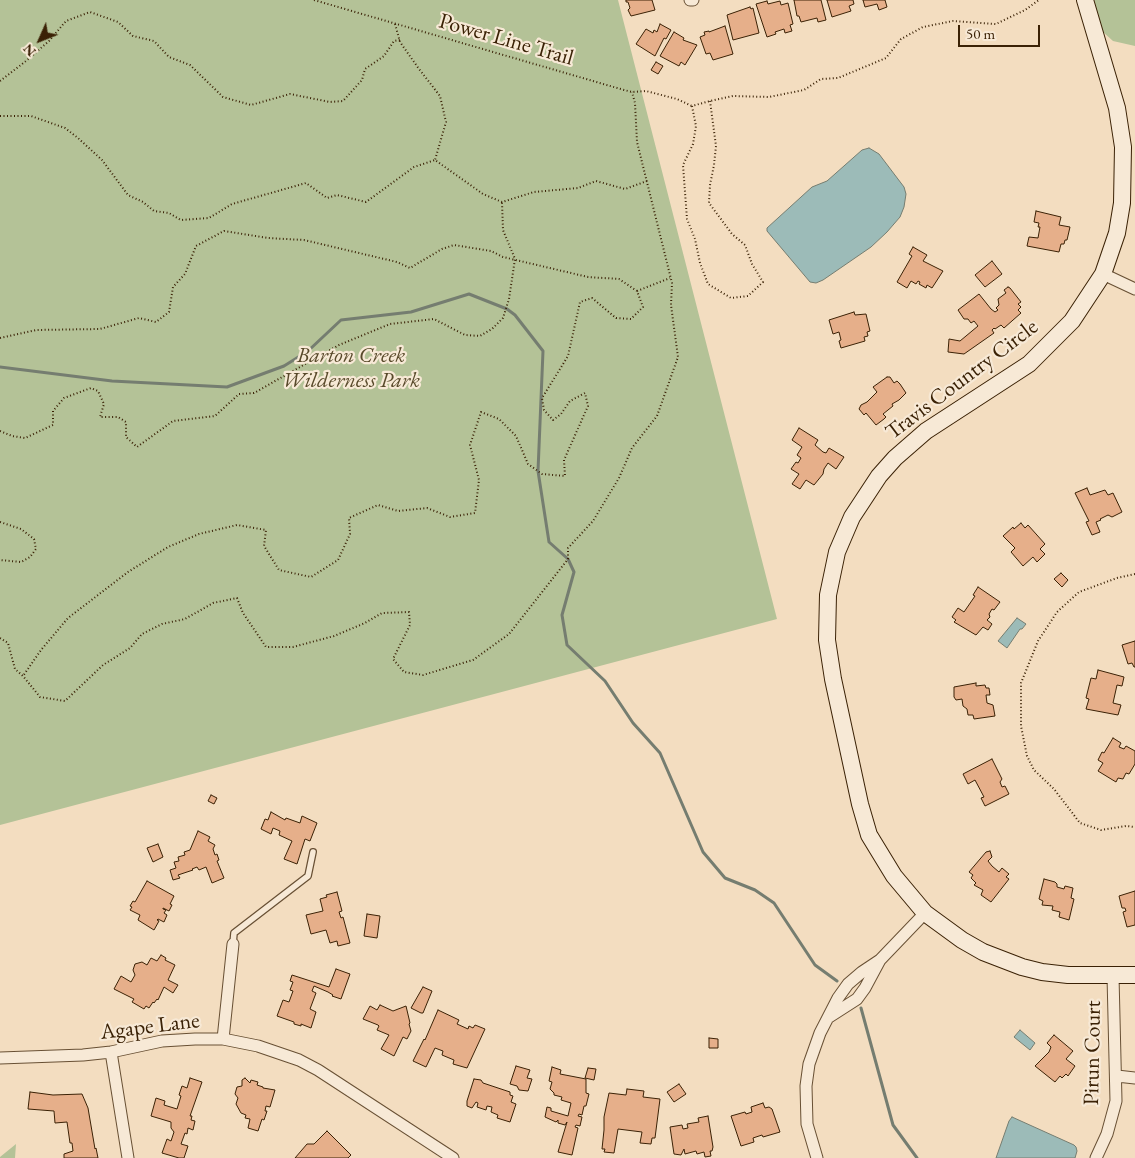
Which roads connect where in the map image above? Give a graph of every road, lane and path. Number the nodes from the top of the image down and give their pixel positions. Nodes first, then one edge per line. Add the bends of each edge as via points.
1 (314, 0) edge
2 (324, 0) edge
3 (1039, 0) edge
4 (1085, 0) edge
5 (326, 4) junction
6 (395, 24) junction
7 (400, 40) junction
8 (0, 81) edge
9 (632, 92) junction
10 (710, 101) junction
11 (692, 106) junction
12 (0, 116) edge
13 (435, 160) junction
14 (646, 181) junction
15 (502, 202) junction
16 (515, 259) junction
17 (1103, 274) junction
18 (670, 278) junction
19 (1135, 289) edge
20 (637, 291) junction
21 (0, 338) edge
22 (0, 431) edge
23 (0, 522) edge
24 (0, 560) edge
25 (1135, 574) edge
26 (0, 638) edge
27 (23, 676) junction
28 (1135, 826) edge
29 (313, 852) dead end
30 (925, 913) junction
31 (232, 944) joint
32 (880, 960) junction
33 (1135, 975) edge
34 (1114, 976) junction
35 (829, 1018) junction
36 (223, 1039) junction
37 (111, 1052) junction
38 (0, 1058) edge
39 (1117, 1076) junction
40 (1135, 1078) edge
41 (128, 1158) edge
42 (453, 1158) edge
43 (817, 1158) edge
44 (1096, 1158) edge

1 - 5 path, Power Line Trail
2 - 5 path
3 - 10 path via 996,24 953,21 923,27 901,39 886,58 838,78 821,79 804,90 769,98 733,96
4 - 17 street, Travis Country Circle via 1117,108 1123,147 1122,203 1117,233
5 - 6 path, Power Line Trail
6 - 7 path
6 - 9 path, Power Line Trail
7 - 8 path via 394,41 384,56 365,69 362,80 343,101 330,102 290,94 251,105 223,98 190,65 169,57 154,41 133,36 118,22 90,12 66,20 49,41
7 - 13 path via 440,96 446,122
9 - 11 path, Power Line Trail via 646,91
9 - 14 path via 637,142
10 - 11 path
10 - 11 path via 716,146 709,203 732,234 745,245 763,282 748,296 731,298 708,284 687,219 683,165 693,144 696,126
12 - 13 path via 31,116 65,128 102,160 128,194 154,211 169,213 181,220 209,218 232,204 306,183 327,198 337,195 366,202 414,167
13 - 15 path via 483,194
14 - 15 path via 625,189 596,181 578,188 534,192
14 - 18 path
15 - 16 path via 503,230
16 - 20 path via 588,277 619,279
16 - 21 path via 454,245 410,268 398,262 304,240 224,231 196,246 185,274 173,287 169,312 156,322 139,318 100,329 36,330
16 - 22 path via 503,318 480,336 465,335 434,319 390,324 339,345 254,393 239,394 214,416 174,421 137,447 126,437 126,422 118,417 100,417 104,404 98,391 91,388 64,398 53,410 53,425 25,438
17 - 19 street
17 - 30 street, Travis Country Circle via 1072,321 1029,364 926,431 895,458 852,517 837,552 828,596 827,640 860,804 869,835 881,857
18 - 20 path
18 - 27 path via 678,357 657,416 632,448 619,478 593,521 568,548 568,559 509,634 473,660 423,675 404,672 393,659 410,625 409,612 382,613 334,636 292,647 266,647 237,598 213,603 185,619 162,624 142,634 130,648 103,665 65,701 40,697
20 - 27 path via 643,307 631,319 616,318 592,298 580,302 568,356 542,398 544,410 553,420 570,401 585,393 588,406 564,460 565,476 542,474 528,464 516,436 499,419 481,412 470,445 479,480 475,513 450,517 427,508 398,511 378,505 349,518 350,534 338,560 311,577 279,570 264,546 266,530 237,526 199,534 168,547 128,572 68,618
23 - 24 path via 21,529 34,539 36,549 21,562
25 - 28 path via 1079,592 1057,612 1038,641 1021,683 1021,726 1027,756 1034,770 1054,789 1080,823 1102,830
26 - 27 path via 8,643 15,669
29 - 31 lane via 308,876 234,933
30 - 32 street
30 - 34 street, Travis Country Circle via 962,940 1000,960 1042,972
31 - 36 street
32 - 35 street via 857,999
32 - 35 street via 848,984
33 - 34 street, Travis Country Circle
34 - 39 street, Pirun Court
35 - 43 street via 816,1044 806,1086 807,1124
36 - 37 street, Agape Lane via 162,1041
36 - 42 street, Agape Lane via 299,1060
37 - 38 street, Agape Lane
37 - 41 street
39 - 40 street
39 - 44 street, Pirun Court via 1113,1117

